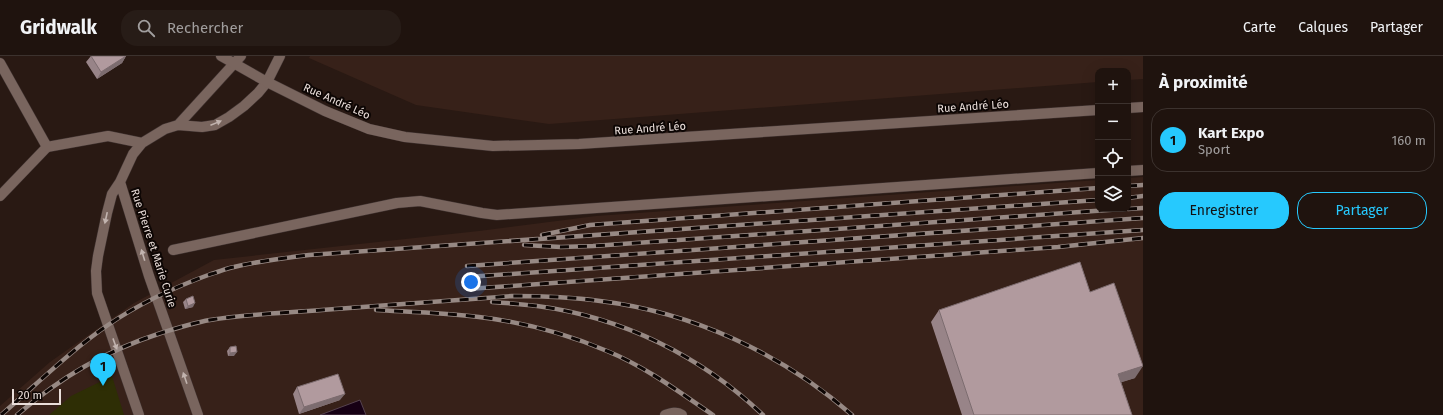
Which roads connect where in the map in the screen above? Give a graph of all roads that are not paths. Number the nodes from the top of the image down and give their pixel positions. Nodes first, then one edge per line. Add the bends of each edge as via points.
1 (221, 56) edge
2 (241, 56) edge
3 (280, 56) edge
4 (0, 63) edge
5 (234, 64) junction
6 (267, 82) junction
7 (1143, 107) edge
8 (1131, 108) edge
9 (1095, 110) edge
10 (178, 126) junction
11 (142, 143) junction
12 (47, 147) junction
13 (1143, 170) edge
14 (1131, 171) edge
15 (1095, 173) edge
16 (120, 182) junction
17 (0, 196) edge
18 (173, 250) dead end
19 (139, 415) edge
20 (198, 415) edge
21 (665, 415) edge
22 (682, 415) edge

1 - 5 street, Rue André Léo
2 - 5 street
3 - 6 street
4 - 12 street
5 - 6 street, Rue André Léo
5 - 10 street
6 - 9 street, Rue André Léo via 369,129 405,137 493,146 578,144
10 -> 6 street via 215,125 244,106
7 - 8 street
10 - 11 street via 165,129
11 - 12 street via 108,136
11 - 16 street via 133,154
12 - 17 street
13 - 14 street
15 - 18 street via 497,215 420,201 405,202
16 -> 19 street, Rue Pierre et Marie Curie via 112,194 107,213 96,271 97,292
20 -> 16 street, Rue Pierre et Marie Curie via 149,276
21 - 22 street via 673,412

